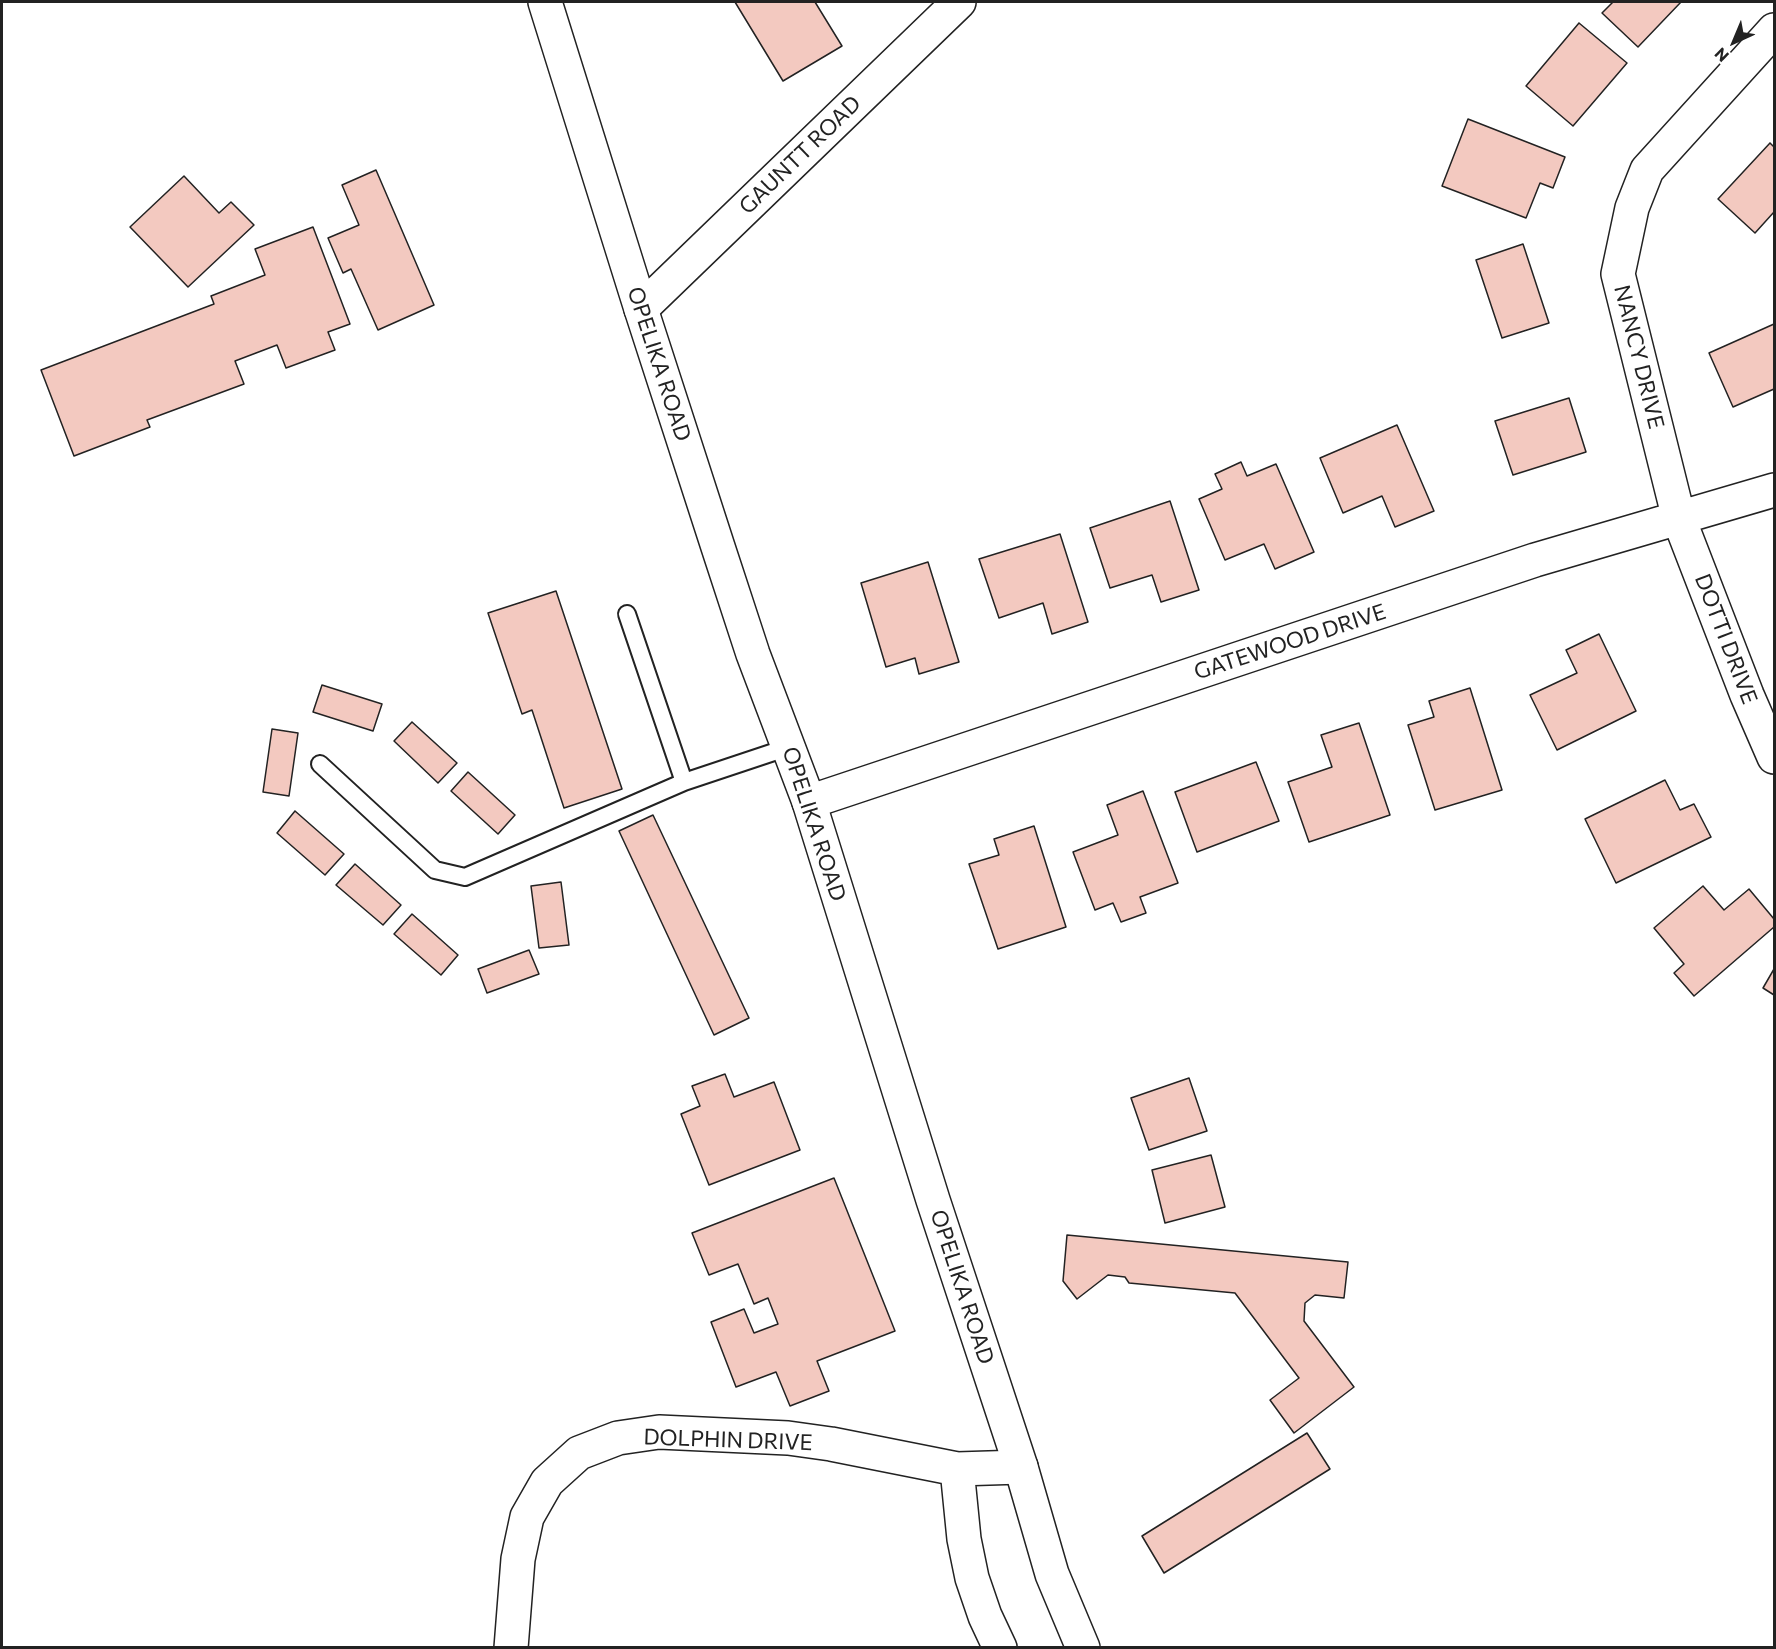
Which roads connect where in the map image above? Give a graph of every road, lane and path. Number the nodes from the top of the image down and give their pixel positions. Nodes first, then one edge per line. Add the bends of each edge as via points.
1 (545, 2) edge
2 (959, 2) edge
3 (1774, 30) edge
4 (641, 309) junction
5 (1774, 490) edge
6 (1680, 519) junction
7 (627, 614) dead end
8 (789, 747) junction
9 (1774, 757) edge
10 (320, 765) dead end
11 (684, 782) junction
12 (809, 802) junction
13 (1021, 1467) junction
14 (957, 1469) junction
15 (511, 1647) edge
16 (1000, 1647) edge
17 (1083, 1647) edge

1 - 4 street, OPELIKA ROAD
2 - 4 street, GAUNTT ROAD
3 - 6 street, NANCY DRIVE via 1647,170 1632,208 1618,274
4 - 8 street, OPELIKA ROAD via 753,654
5 - 6 street, GATEWOOD DRIVE
6 - 9 street, DOTTI DRIVE
6 - 12 street, GATEWOOD DRIVE via 1535,560
7 - 11 lane
8 - 11 lane
8 - 12 street, OPELIKA ROAD
10 - 11 lane via 435,870 465,877
12 - 13 street, OPELIKA ROAD
13 - 14 street, DOLPHIN DRIVE
13 - 17 street, OPELIKA ROAD via 1053,1574
14 - 15 street, DOLPHIN DRIVE via 788,1438 659,1432 618,1438 579,1453 547,1482 527,1517 518,1559
14 - 16 street via 972,1578

